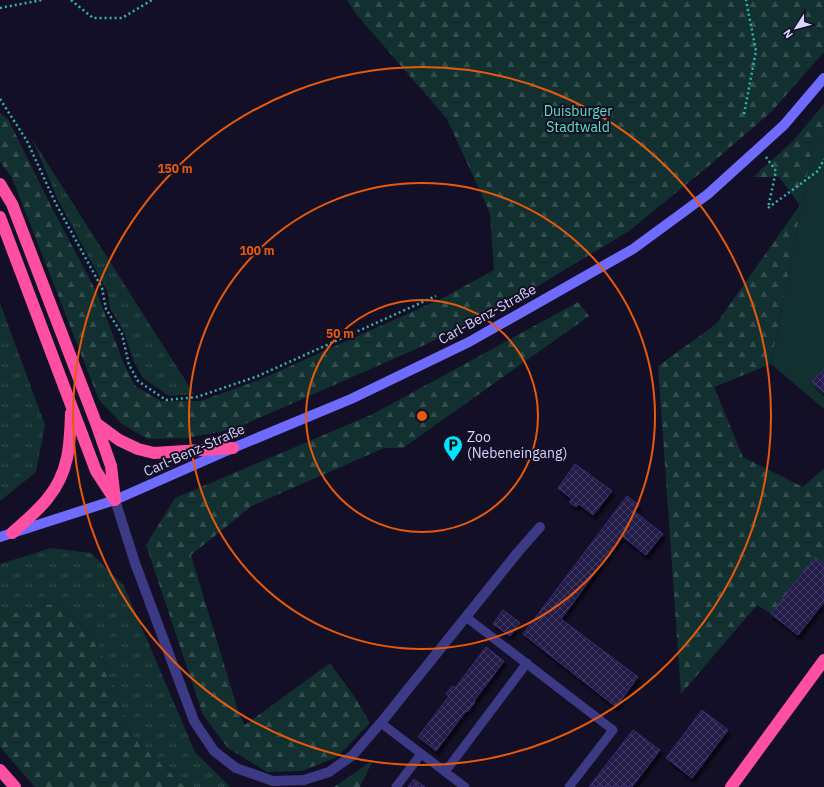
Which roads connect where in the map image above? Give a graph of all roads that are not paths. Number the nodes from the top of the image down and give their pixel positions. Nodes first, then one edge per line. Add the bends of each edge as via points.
1 (824, 78) edge
2 (0, 184) edge
3 (0, 217) edge
4 (71, 406) junction
5 (96, 423) junction
6 (233, 448) junction
7 (115, 500) junction
8 (540, 527) dead end
9 (12, 533) junction
10 (0, 537) edge
11 (466, 617) junction
12 (824, 660) edge
13 (527, 663) junction
14 (381, 723) junction
15 (420, 754) junction
16 (0, 770) edge
17 (445, 772) junction
18 (15, 787) edge
19 (396, 787) edge
20 (465, 787) edge
21 (569, 787) edge
22 (731, 787) edge

1 - 6 main road, Carl-Benz-Straße via 784,125 708,194 633,249 469,342 351,399
2 - 5 highway via 12,204
3 - 4 highway
4 - 7 highway via 96,471
4 - 9 highway via 67,462 61,477 48,498
5 - 6 highway via 125,443 154,453
5 - 7 highway via 110,466
6 - 7 main road, Carl-Benz-Straße
7 - 9 main road, Carl-Benz-Straße
7 - 14 street via 135,563 194,721 214,751 236,768 273,781 304,780 329,772 353,755
8 - 11 street
9 - 10 main road, Carl-Benz-Straße
11 - 13 lane
11 - 14 street
12 - 22 highway
13 - 17 lane
13 - 21 lane via 613,730
14 - 15 lane
15 - 17 lane
15 - 19 lane
16 - 18 highway
17 - 20 lane

